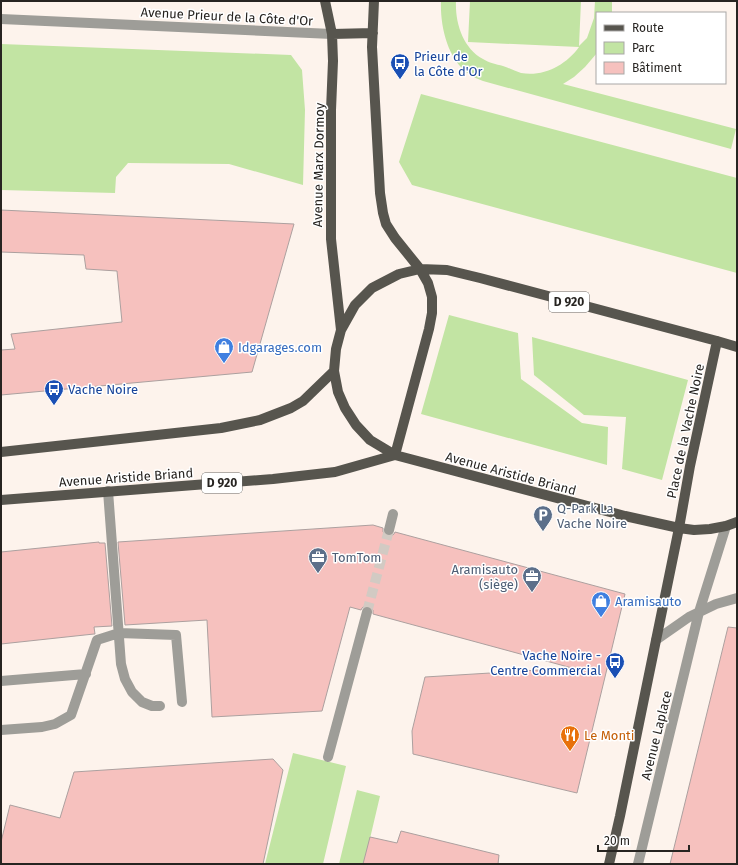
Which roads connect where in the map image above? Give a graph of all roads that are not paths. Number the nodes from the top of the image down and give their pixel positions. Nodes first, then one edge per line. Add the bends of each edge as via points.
1 (325, 1) edge
2 (374, 1) edge
3 (1, 19) edge
4 (373, 33) junction
5 (332, 34) junction
6 (420, 269) junction
7 (341, 330) junction
8 (717, 341) junction
9 (737, 347) edge
10 (334, 371) junction
11 (1, 452) edge
12 (395, 455) junction
13 (108, 491) junction
14 (1, 500) edge
15 (393, 514) dead end
16 (737, 522) edge
17 (726, 526) junction
18 (679, 528) junction
19 (389, 530) tunnel mouth
20 (737, 598) edge
21 (367, 612) tunnel mouth
22 (699, 612) junction
23 (119, 633) junction
24 (656, 640) junction
25 (86, 674) junction
26 (1, 681) edge
27 (182, 702) dead end
28 (160, 706) dead end
29 (1, 730) edge
30 (328, 757) dead end
31 (609, 864) edge
32 (638, 864) edge

1 - 5 main road, Avenue Marx Dormoy
2 - 4 main road
3 - 5 street, Avenue Prieur de la Côte d'Or
4 - 5 main road
4 - 6 main road via 383,212 386,224 395,238
5 - 7 main road, Avenue Marx Dormoy via 330,239
6 - 7 main road, Avenue Aristide Briand / D 920 via 399,274 372,288 355,305
6 - 8 main road, Avenue Aristide Briand / D 920 via 447,270
6 - 12 main road via 432,297 432,312
7 - 10 main road, Avenue Aristide Briand / D 920
8 - 9 main road, Avenue Aristide Briand / D 920
8 - 18 main road, Place de la Vache Noire
10 - 11 main road via 303,401 260,420 221,428
10 - 12 main road, Avenue Aristide Briand / D 920 via 338,392 356,425 370,440
12 - 13 main road, Avenue Aristide Briand / D 920 via 335,472
12 - 18 main road, Avenue Aristide Briand / D 920 via 618,515
13 - 14 main road, Avenue Aristide Briand / D 920
13 - 23 street
15 - 19 street
16 - 17 main road, Avenue Aristide Briand / D 920
17 - 18 main road, Avenue Aristide Briand / D 920 via 694,530
17 - 22 street, Avenue Laplace
18 - 24 main road, Avenue Laplace
20 - 22 street
21 - 30 street
22 - 24 street
22 - 32 street, Avenue Laplace
23 - 25 street via 97,640
23 - 27 street via 176,635
23 - 28 street via 121,664 128,686 142,702
24 - 31 main road, Avenue Laplace
25 - 26 street
25 - 29 street via 71,715 55,724 42,727

